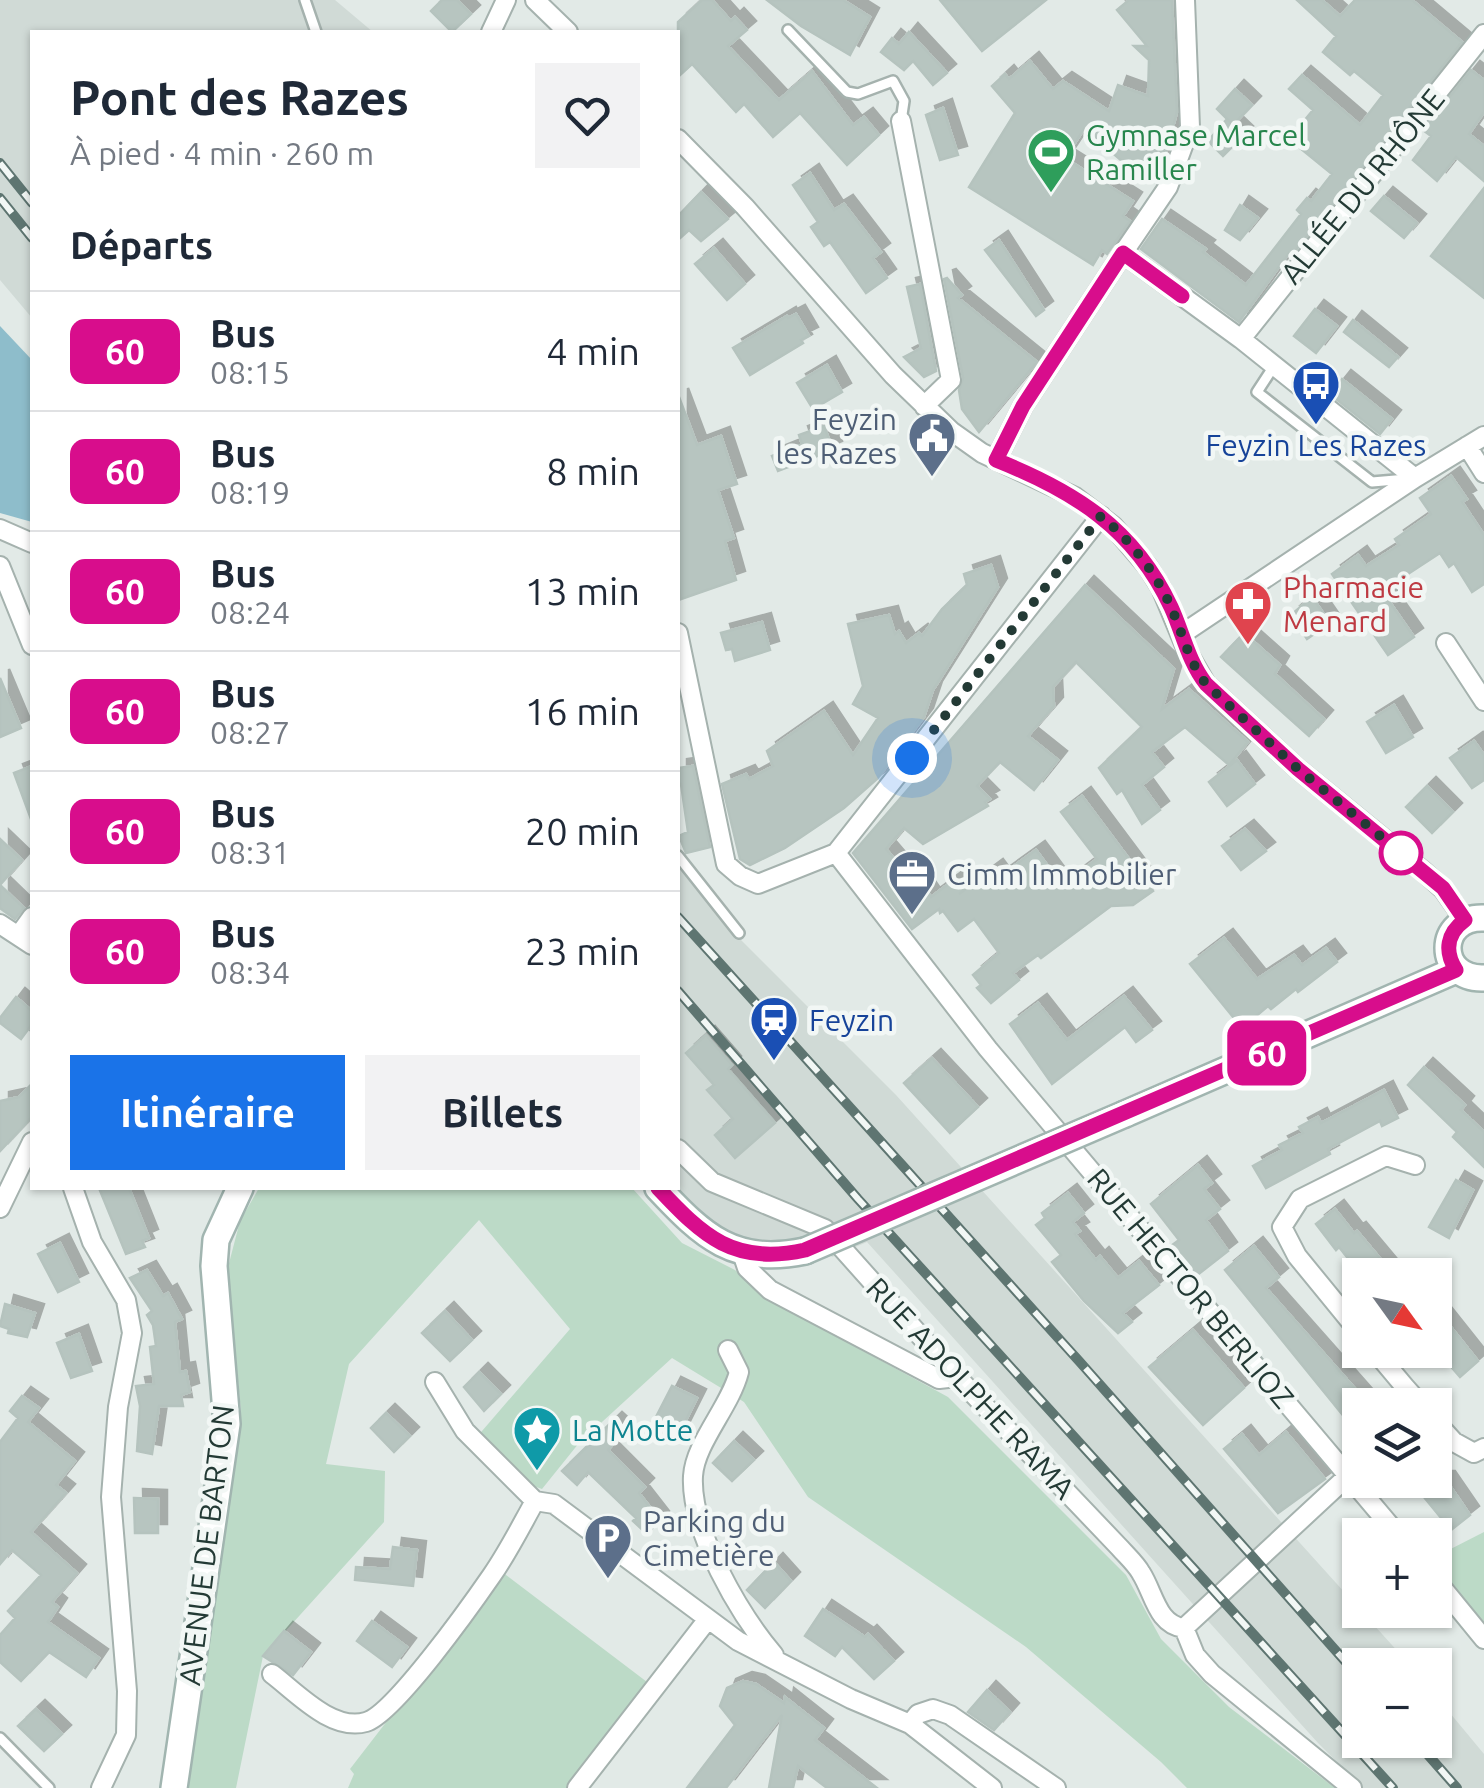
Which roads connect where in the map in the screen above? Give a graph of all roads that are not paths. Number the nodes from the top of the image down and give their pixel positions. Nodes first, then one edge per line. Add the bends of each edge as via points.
1 (306, 0) edge
2 (506, 0) edge
3 (534, 0) edge
4 (1185, 0) edge
5 (315, 30) edge
6 (492, 30) edge
7 (566, 30) edge
8 (788, 30) dead end
9 (1484, 34) edge
10 (901, 121) joint
11 (680, 141) edge
12 (1123, 253) junction
13 (1240, 339) junction
14 (1274, 366) junction
15 (924, 406) junction
16 (1484, 436) edge
17 (1467, 446) junction
18 (996, 460) junction
19 (1484, 473) edge
20 (1415, 478) junction
21 (1101, 516) junction
22 (0, 528) edge
23 (30, 542) edge
24 (0, 566) edge
25 (1182, 634) junction
26 (30, 640) edge
27 (680, 643) edge
28 (1446, 643) dead end
29 (1484, 701) edge
30 (836, 853) junction
31 (680, 859) edge
32 (1474, 919) edge
33 (0, 924) edge
34 (739, 933) dead end
35 (26, 940) edge
36 (1456, 970) junction
37 (1484, 978) edge
38 (30, 1145) edge
39 (680, 1151) edge
40 (1415, 1165) dead end
41 (4, 1184) edge
42 (74, 1190) edge
43 (239, 1190) edge
44 (660, 1190) edge
45 (0, 1208) edge
46 (742, 1252) junction
47 (1342, 1310) edge
48 (728, 1350) dead end
49 (1389, 1368) edge
50 (957, 1376) junction
51 (434, 1382) dead end
52 (1405, 1387) edge
53 (1452, 1440) edge
54 (1484, 1448) edge
55 (1342, 1467) edge
56 (1342, 1481) edge
57 (1368, 1498) edge
58 (535, 1501) junction
59 (1384, 1518) edge
60 (1452, 1600) edge
61 (708, 1620) junction
62 (1184, 1628) junction
63 (1484, 1639) edge
64 (781, 1663) junction
65 (272, 1674) dead end
66 (910, 1724) junction
67 (0, 1738) edge
68 (49, 1788) edge
69 (100, 1788) edge
70 (174, 1788) edge
71 (577, 1788) edge
72 (992, 1788) edge
73 (1056, 1788) edge
74 (1352, 1788) edge

1 - 5 lane
2 - 6 street
3 - 7 street
4 - 12 street via 1190,127 1168,187
8 - 10 lane via 847,92 894,80 904,101
9 - 13 street, ALLÉE DU RHÔNE
10 - 15 street via 951,380
11 - 15 street
12 - 13 street
12 - 18 street via 1023,406
13 - 14 street
14 - 20 street
14 - 20 lane via 1257,392 1372,482
15 - 18 street
16 - 17 street
17 - 19 street
17 - 20 street
18 - 21 street via 1076,496
20 - 25 street
21 - 25 street via 1148,567
21 - 30 street
22 - 23 street
24 - 26 street
25 - 32 street via 1206,684
27 - 30 street via 726,864 758,884
28 - 29 street
30 - 55 street, RUE HECTOR BERLIOZ via 988,1048
31 - 34 lane
32 - 36 street via 1457,926 1448,943
33 - 35 street
36 - 37 street
36 - 46 street, bridge via 805,1250 778,1256
38 - 41 street
39 - 50 street, RUE ADOLPHE RAMA via 712,1182 825,1229
40 - 47 street via 1386,1156 1300,1199 1282,1226 1297,1256
41 - 45 street
42 - 69 street via 92,1242 126,1300 132,1333 110,1496 126,1735
43 - 70 street, AVENUE DE BARTON via 216,1240 227,1424
44 - 46 street via 695,1226
46 - 50 street via 747,1268 770,1290 940,1379
48 - 64 street via 739,1372 693,1475 700,1518 728,1588
49 - 52 street
50 - 62 street, RUE ADOLPHE RAMA via 1141,1572 1164,1619
51 - 58 street via 465,1430
53 - 54 street via 1474,1453
56 - 62 street
57 - 59 street, RUE HECTOR BERLIOZ
58 - 61 street via 554,1504
58 - 65 street via 493,1574 392,1704 366,1722 322,1712
60 - 63 street
61 - 64 street
61 - 71 street
62 - 74 street, RUE ADOLPHE RAMA via 1212,1674
64 - 66 street
66 - 72 street
66 - 73 street via 933,1708 950,1715
67 - 68 lane

